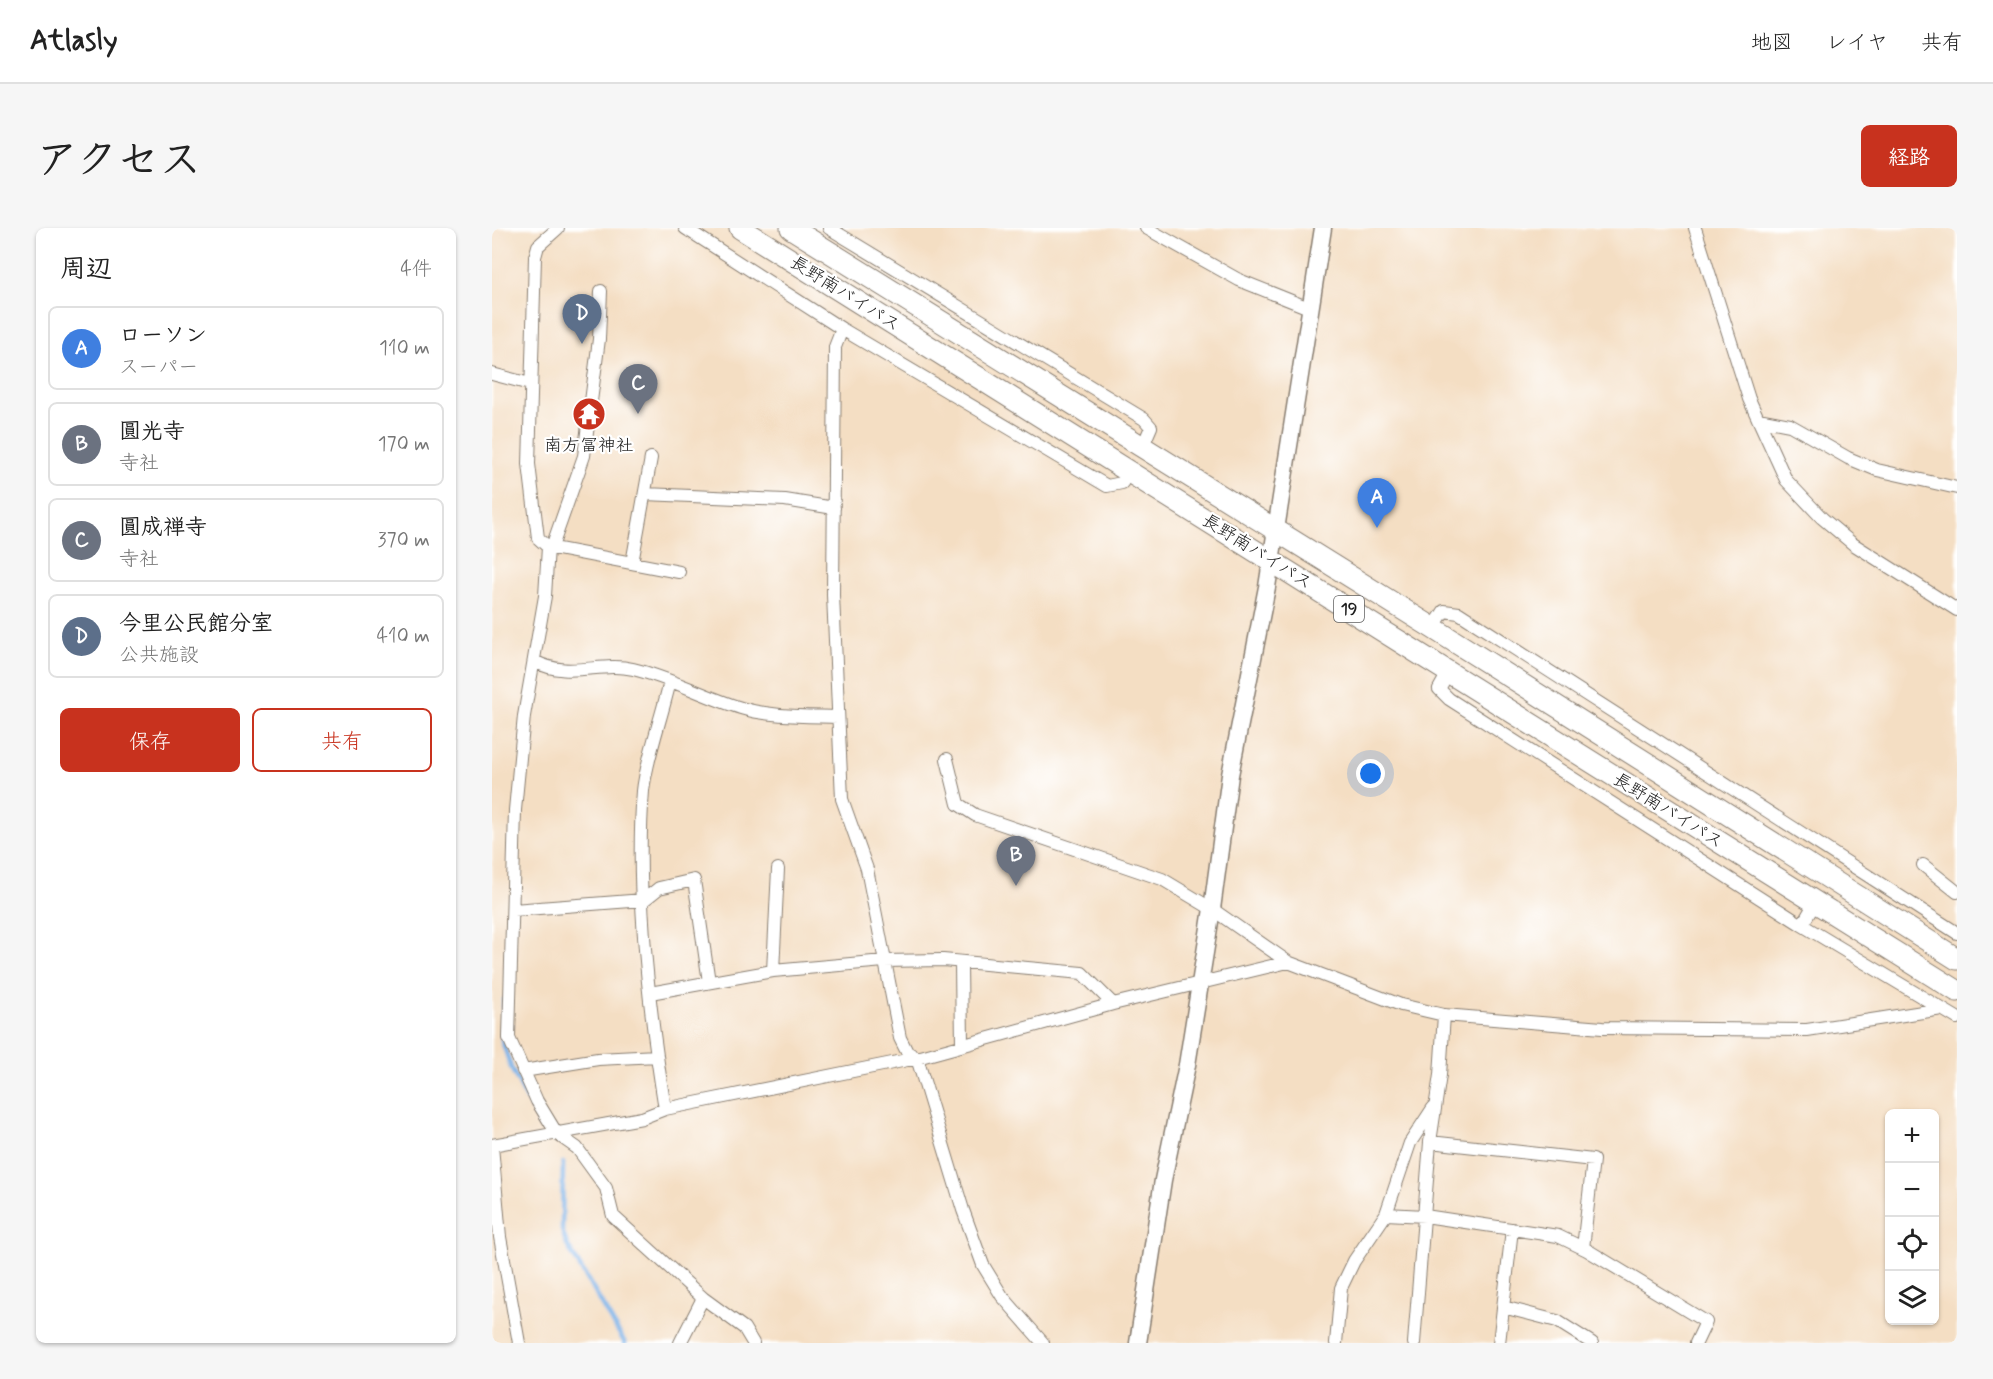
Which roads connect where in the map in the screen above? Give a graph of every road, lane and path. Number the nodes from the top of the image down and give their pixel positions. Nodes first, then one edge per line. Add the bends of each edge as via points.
1 (558, 228) edge
2 (685, 228) edge
3 (740, 228) edge
4 (791, 228) edge
5 (829, 228) edge
6 (1146, 228) edge
7 (1323, 228) edge
8 (1695, 228) edge
9 (846, 233) edge
10 (601, 291) dead end
11 (1309, 308) junction
12 (842, 329) junction
13 (492, 375) edge
14 (530, 384) junction
15 (1758, 419) junction
16 (1142, 448) junction
17 (651, 458) dead end
18 (1129, 472) junction
19 (1957, 488) edge
20 (645, 494) junction
21 (834, 508) junction
22 (1275, 531) junction
23 (548, 548) junction
24 (1270, 561) junction
25 (632, 563) junction
26 (679, 572) dead end
27 (1957, 610) edge
28 (1433, 628) junction
29 (534, 661) junction
30 (1448, 672) junction
31 (670, 681) junction
32 (837, 717) junction
33 (947, 759) dead end
34 (1842, 858) junction
35 (1923, 865) dead end
36 (778, 869) dead end
37 (1829, 878) junction
38 (1957, 892) edge
39 (644, 900) junction
40 (1815, 903) junction
41 (1212, 909) junction
42 (513, 910) junction
43 (1802, 925) junction
44 (1957, 933) edge
45 (1957, 959) edge
46 (884, 961) junction
47 (1288, 962) junction
48 (961, 963) junction
49 (773, 971) junction
50 (710, 982) junction
51 (1198, 986) junction
52 (1957, 991) edge
53 (650, 993) junction
54 (1113, 1004) junction
55 (1942, 1009) junction
56 (1444, 1015) junction
57 (1957, 1018) edge
58 (962, 1045) junction
59 (657, 1056) junction
60 (917, 1058) junction
61 (524, 1071) junction
62 (1436, 1105) junction
63 (665, 1109) junction
64 (557, 1134) junction
65 (1430, 1142) junction
66 (492, 1146) edge
67 (1386, 1214) junction
68 (1425, 1216) junction
69 (1512, 1229) junction
70 (1583, 1248) junction
71 (703, 1298) junction
72 (1503, 1307) junction
73 (519, 1343) edge
74 (680, 1343) edge
75 (753, 1343) edge
76 (1043, 1343) edge
77 (1138, 1343) edge
78 (1336, 1343) edge
79 (1414, 1343) edge
80 (1499, 1343) edge
81 (1592, 1343) edge
82 (1696, 1343) edge

1 - 14 street via 538,246 535,257
2 - 12 street
3 - 18 highway, 長野南バイパス / 19
4 - 16 highway, 長野南バイパス / 19
5 - 9 street
6 - 11 street via 1239,280
7 - 11 street
8 - 15 street
9 - 16 street via 1144,419 1151,428
10 - 23 street via 584,456 553,544
11 - 22 street
12 - 18 street via 1107,486 1122,483
12 - 21 street via 835,347
13 - 14 street
14 - 23 street via 529,464 538,538
15 - 19 street via 1790,425 1877,470
15 - 27 street via 1786,480 1822,518 1852,544
16 - 22 highway, 長野南バイパス / 19
17 - 20 street
18 - 24 highway, 長野南バイパス / 19
20 - 21 street via 785,500
20 - 25 street
21 - 32 street
22 - 24 street
22 - 28 highway, 長野南バイパス / 19
23 - 25 street
23 - 29 street
24 - 30 highway, 長野南バイパス / 19
24 - 41 street via 1230,775
25 - 26 street
28 - 34 street via 1444,611 1459,613
28 - 37 highway, 長野南バイパス / 19
29 - 31 street via 573,670 631,668
29 - 42 street via 515,810
30 - 40 highway, 長野南バイパス / 19
30 - 43 street via 1439,689 1449,699
31 - 32 street via 743,708
31 - 39 street via 644,789
32 - 46 street via 842,799 867,868
33 - 41 street via 958,804 975,815 1162,879
34 - 37 street
34 - 44 street
35 - 38 street
36 - 49 street
37 - 45 highway, 長野南バイパス / 19
39 - 42 street
39 - 50 street via 659,888 694,880
39 - 53 street
40 - 43 street
40 - 52 highway, 長野南バイパス / 19
41 - 47 street
41 - 51 street
42 - 61 street via 509,1038
43 - 55 street
46 - 48 street
46 - 49 street
46 - 60 street via 900,1038 907,1052
47 - 51 street
47 - 56 street via 1401,1005
48 - 54 street via 1082,973
48 - 58 street
49 - 50 street
50 - 53 street
51 - 54 street
51 - 77 street
53 - 59 street
54 - 58 street
55 - 56 street via 1807,1030 1602,1028
55 - 57 street
56 - 62 street
58 - 60 street
59 - 61 street via 598,1059
59 - 63 street
60 - 63 street
60 - 76 street via 983,1265 1002,1296
61 - 64 street
62 - 65 street
62 - 67 street via 1410,1143
63 - 64 street via 642,1118
64 - 66 street
64 - 71 street via 577,1148 606,1188 613,1216
65 - 68 street
65 - 70 street via 1593,1160
66 - 73 street via 500,1237
67 - 68 street
67 - 78 street via 1341,1288
68 - 69 street
68 - 79 street
69 - 70 street via 1558,1236
69 - 72 street
70 - 82 street via 1706,1322
71 - 74 street
71 - 75 street via 744,1328
72 - 80 street
72 - 81 street via 1557,1321

